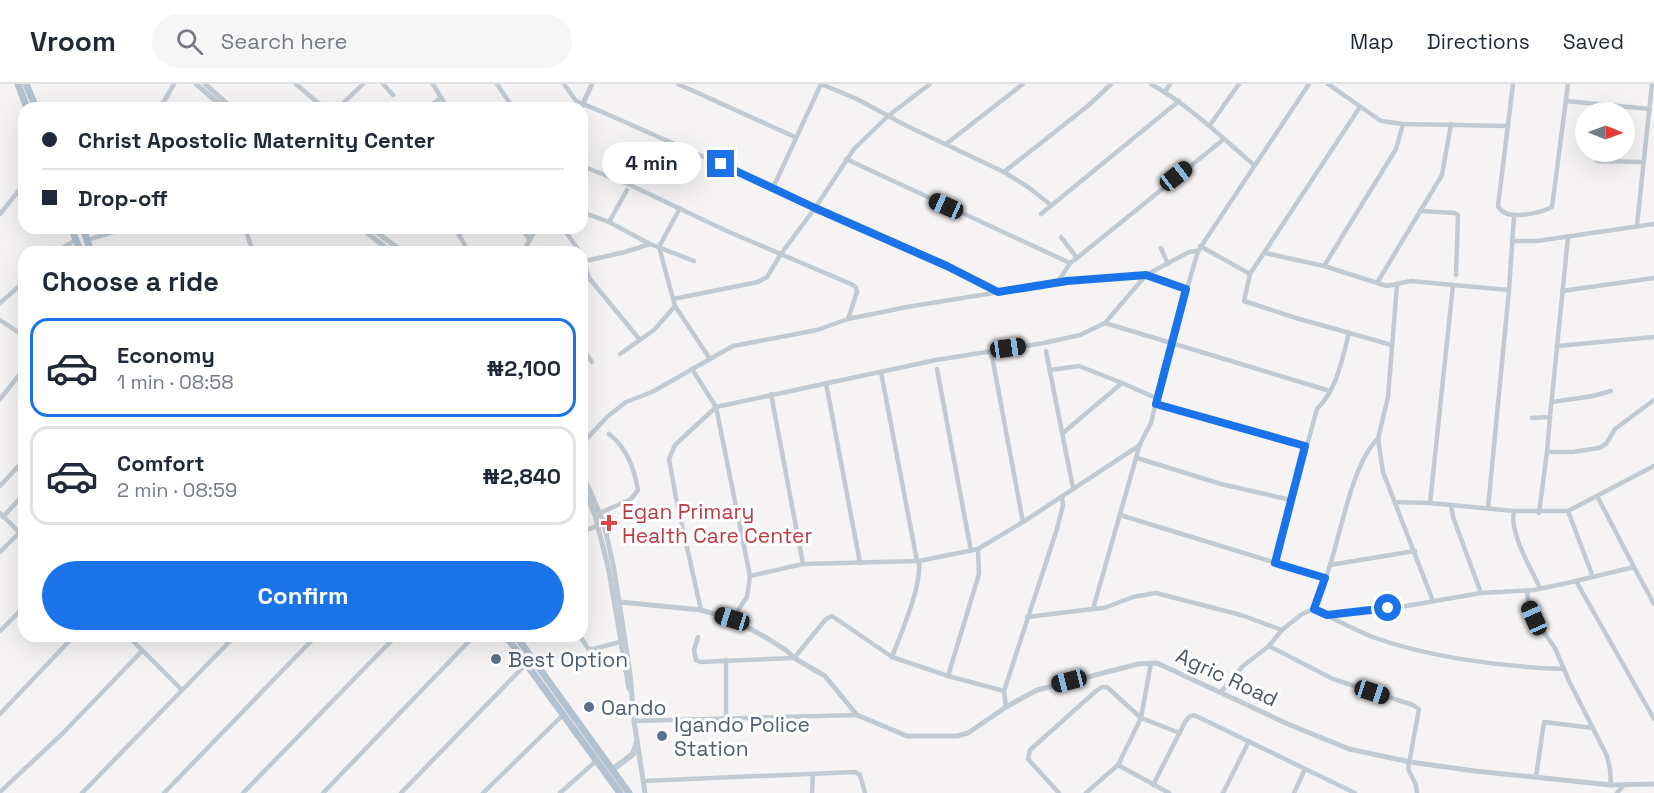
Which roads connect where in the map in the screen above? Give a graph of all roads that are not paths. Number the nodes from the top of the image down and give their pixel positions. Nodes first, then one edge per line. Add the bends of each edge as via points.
1 (18, 84) edge
2 (26, 84) edge
3 (174, 84) edge
4 (196, 84) edge
5 (205, 84) edge
6 (296, 84) edge
7 (363, 84) edge
8 (383, 84) edge
9 (433, 84) edge
10 (497, 84) edge
11 (564, 84) edge
12 (592, 84) edge
13 (678, 84) edge
14 (821, 84) edge
15 (930, 84) edge
16 (1023, 84) edge
17 (1111, 84) edge
18 (1151, 84) edge
19 (1170, 84) edge
20 (1239, 84) edge
21 (1309, 84) edge
22 (1328, 84) edge
23 (1513, 84) edge
24 (1568, 84) edge
25 (1652, 84) edge
26 (1165, 92) junction
27 (393, 95) dead end
28 (441, 98) junction
29 (1179, 101) junction
30 (1566, 101) junction
31 (25, 102) edge
32 (34, 102) edge
33 (164, 102) edge
34 (217, 102) edge
35 (225, 102) edge
36 (317, 102) edge
37 (344, 102) edge
38 (435, 102) edge
39 (443, 102) edge
40 (509, 102) edge
41 (577, 102) edge
42 (583, 102) edge
43 (1360, 107) junction
44 (588, 108) edge
45 (1650, 109) junction
46 (888, 116) junction
47 (1403, 124) junction
48 (1450, 124) junction
49 (1210, 125) junction
50 (1508, 126) junction
51 (795, 137) junction
52 (1224, 139) junction
53 (946, 144) junction
54 (846, 159) junction
55 (1635, 162) edge
56 (1643, 162) junction
57 (1254, 165) junction
58 (588, 169) edge
59 (1004, 172) junction
60 (773, 188) junction
61 (627, 189) dead end
62 (18, 192) edge
63 (1051, 206) junction
64 (680, 208) junction
65 (815, 208) junction
66 (1420, 211) junction
67 (0, 214) edge
68 (588, 214) edge
69 (1041, 214) dead end
70 (1514, 216) junction
71 (609, 222) junction
72 (1654, 224) edge
73 (1636, 225) junction
74 (74, 234) edge
75 (84, 234) edge
76 (106, 234) edge
77 (368, 234) edge
78 (379, 234) edge
79 (526, 234) edge
80 (533, 234) edge
81 (1061, 237) dead end
82 (1569, 237) junction
83 (76, 240) junction
84 (87, 240) junction
85 (530, 240) junction
86 (1512, 241) junction
87 (650, 244) junction
88 (64, 246) edge
89 (78, 246) edge
90 (89, 246) edge
91 (379, 246) edge
92 (395, 246) edge
93 (526, 246) edge
94 (659, 247) junction
95 (1161, 248) dead end
96 (1199, 248) junction
97 (1264, 253) junction
98 (781, 254) junction
99 (1077, 258) junction
100 (588, 260) edge
101 (694, 261) dead end
102 (1070, 263) junction
103 (1168, 264) junction
104 (1324, 266) junction
105 (1250, 274) junction
106 (1146, 275) junction
107 (1456, 275) dead end
108 (588, 276) edge
109 (1654, 278) edge
110 (1058, 282) junction
111 (1377, 283) junction
112 (1397, 285) junction
113 (1453, 285) junction
114 (18, 287) edge
115 (1186, 289) junction
116 (1509, 290) junction
117 (1562, 291) junction
118 (998, 292) junction
119 (673, 299) junction
120 (0, 303) edge
121 (675, 306) junction
122 (848, 319) junction
123 (0, 320) edge
124 (1105, 323) junction
125 (18, 332) edge
126 (1349, 333) junction
127 (1654, 337) edge
128 (640, 340) junction
129 (1172, 344) junction
130 (1392, 345) junction
131 (1557, 346) junction
132 (991, 351) junction
133 (1046, 351) dead end
134 (620, 354) dead end
135 (588, 356) edge
136 (710, 359) junction
137 (592, 362) dead end
138 (692, 369) junction
139 (937, 369) dead end
140 (1050, 370) junction
141 (881, 372) junction
142 (18, 376) edge
143 (826, 383) junction
144 (1122, 383) junction
145 (1330, 391) junction
146 (1611, 391) dead end
147 (771, 394) junction
148 (0, 399) edge
149 (1654, 400) edge
150 (1156, 401) junction
151 (1552, 402) junction
152 (716, 407) junction
153 (1550, 417) junction
154 (1532, 418) dead end
155 (1063, 433) junction
156 (609, 434) dead end
157 (588, 438) edge
158 (1378, 439) junction
159 (1140, 444) junction
160 (1305, 446) junction
161 (1547, 452) junction
162 (1137, 458) junction
163 (18, 466) edge
164 (1654, 466) edge
165 (0, 486) edge
166 (1073, 489) junction
167 (588, 493) edge
168 (1597, 496) junction
169 (588, 497) edge
170 (1062, 497) junction
171 (18, 500) edge
172 (1291, 500) junction
173 (1395, 502) junction
174 (1430, 503) junction
175 (1451, 505) junction
176 (1488, 508) junction
177 (1568, 511) junction
178 (1514, 512) junction
179 (600, 513) junction
180 (1539, 513) junction
181 (2, 515) edge
182 (1120, 515) junction
183 (1023, 522) junction
184 (598, 526) junction
185 (588, 529) edge
186 (18, 532) edge
187 (18, 534) edge
188 (978, 549) junction
189 (971, 550) junction
190 (1415, 551) junction
191 (0, 552) edge
192 (918, 561) junction
193 (860, 563) junction
194 (1275, 563) junction
195 (804, 564) junction
196 (1330, 565) junction
197 (1634, 567) junction
198 (750, 576) junction
199 (1593, 577) junction
200 (1325, 578) junction
201 (1576, 581) junction
202 (1540, 588) junction
203 (1527, 591) junction
204 (1481, 593) junction
205 (1432, 601) junction
206 (620, 602) junction
207 (1654, 604) edge
208 (1093, 609) junction
209 (1314, 609) junction
210 (701, 610) junction
211 (18, 613) edge
212 (1327, 615) junction
213 (1027, 618) junction
214 (732, 619) junction
215 (1282, 630) junction
216 (0, 631) edge
217 (698, 637) dead end
218 (68, 642) edge
219 (134, 642) edge
220 (229, 642) edge
221 (310, 642) edge
222 (390, 642) edge
223 (468, 642) edge
224 (511, 642) edge
225 (520, 642) edge
226 (584, 642) edge
227 (620, 642) junction
228 (1269, 646) junction
229 (142, 651) junction
230 (892, 657) junction
231 (794, 658) junction
232 (726, 660) junction
233 (527, 663) junction
234 (1150, 663) junction
235 (1564, 669) junction
236 (948, 676) junction
237 (181, 689) junction
238 (1004, 691) junction
239 (1221, 692) junction
240 (631, 694) junction
241 (1006, 707) junction
242 (0, 714) edge
243 (564, 714) junction
244 (857, 715) junction
245 (726, 718) junction
246 (1141, 718) junction
247 (1654, 719) edge
248 (634, 721) junction
249 (1593, 728) junction
250 (1180, 733) junction
251 (1249, 741) junction
252 (637, 742) junction
253 (596, 761) junction
254 (1410, 762) junction
255 (1118, 765) junction
256 (613, 769) junction
257 (1305, 769) junction
258 (813, 774) junction
259 (1536, 777) junction
260 (643, 781) junction
261 (1654, 784) edge
262 (1153, 785) junction
263 (1611, 785) junction
264 (1623, 786) junction
265 (0, 792) edge
266 (82, 793) edge
267 (164, 793) edge
268 (243, 793) edge
269 (323, 793) edge
270 (401, 793) edge
271 (483, 793) edge
272 (560, 793) edge
273 (620, 793) edge
274 (629, 793) edge
275 (645, 793) edge
276 (812, 793) edge
277 (865, 793) edge
278 (1059, 793) edge
279 (1086, 793) edge
280 (1169, 793) edge
281 (1223, 793) edge
282 (1294, 793) edge
283 (1355, 793) edge
284 (1417, 793) edge
285 (1617, 793) edge

1 - 31 main road
2 - 32 main road
3 - 33 street
4 - 34 street
5 - 35 street
6 - 36 street
7 - 37 street
8 - 27 street
9 - 28 street
10 - 40 street
11 - 41 street
12 - 42 street
13 - 51 street
14 - 46 street
14 - 51 street
15 - 46 street
16 - 53 street
17 - 59 street
18 - 26 street
19 - 26 street
20 - 49 street
21 - 57 street
22 - 43 street
23 - 50 street
24 - 30 street
25 - 45 street
26 - 29 street
28 - 38 street
28 - 39 street
29 - 49 street
29 - 63 street
30 - 45 street
30 - 70 street via 1552,207
43 - 47 street via 1381,121
43 - 97 street
44 - 60 street
45 - 56 street
46 - 53 street
46 - 54 street
47 - 48 street
47 - 104 street via 1396,149
48 - 50 street
48 - 66 street via 1444,170
49 - 52 street
50 - 70 street via 1498,206
51 - 60 street
52 - 57 street
52 - 99 street
53 - 59 street
54 - 65 street
54 - 102 street
55 - 56 street
56 - 73 street
57 - 96 street
58 - 64 street
59 - 63 street
60 - 65 street
61 - 71 street
62 - 67 street
63 - 69 street
64 - 94 street
64 - 98 street
65 - 98 street
65 - 118 street
66 - 107 street via 1458,215
66 - 111 street
68 - 71 street
70 - 86 street
71 - 87 street
72 - 73 street
73 - 82 street
74 - 83 main road
75 - 84 main road
76 - 84 street
77 - 91 street
78 - 92 street
79 - 85 street
80 - 85 street
81 - 99 street
82 - 86 street
82 - 117 street
83 - 88 street
83 - 89 main road
84 - 90 main road
85 - 93 street
86 - 116 street
87 - 94 street
87 - 100 street
94 - 101 street
94 - 119 street
95 - 103 street
96 - 103 street
96 - 105 street
96 - 115 street
97 - 104 street
97 - 105 street
98 - 119 street via 762,280
98 - 122 street via 856,287
99 - 102 street
102 - 110 street
103 - 106 street
104 - 111 street
105 - 126 street via 1244,301
106 - 110 street
106 - 115 street
106 - 124 street
108 - 128 street
109 - 117 street
110 - 118 street
111 - 112 street
112 - 113 street via 1411,281
112 - 130 street
113 - 116 street
113 - 174 street
114 - 120 street
115 - 129 street
116 - 176 street
117 - 131 street
118 - 122 street
119 - 121 street
121 - 128 street
121 - 136 street
122 - 136 street via 817,330 738,345
123 - 125 street
124 - 129 street
124 - 132 street via 1080,335
126 - 130 street
126 - 145 street
127 - 131 street
128 - 134 street
129 - 145 street
129 - 150 street
130 - 158 street via 1388,397
131 - 151 street
132 - 141 street
132 - 183 street
133 - 140 street
135 - 137 street
136 - 138 street
138 - 152 street
138 - 157 street via 626,402
139 - 189 street
140 - 144 street via 1080,366
140 - 155 street
141 - 143 street
141 - 192 street
142 - 148 street
143 - 147 street
143 - 193 street
144 - 150 street
144 - 155 street
145 - 160 street via 1317,409
146 - 151 street
147 - 152 street
147 - 195 street
149 - 161 street via 1615,429 1602,447
150 - 159 street
150 - 160 street
151 - 153 street
152 - 198 street
152 - 210 street via 675,445 669,459
153 - 154 street
153 - 161 street
155 - 166 street
156 - 179 street via 626,453 638,490 631,499
158 - 173 street via 1383,472
158 - 196 street via 1366,453
159 - 162 street
159 - 166 street
160 - 172 street
161 - 180 street
162 - 172 street
162 - 182 street
163 - 165 street
164 - 168 street
166 - 170 street
167 - 179 street
168 - 177 street
168 - 197 street
169 - 184 street
170 - 183 street
170 - 213 street via 1057,529
171 - 181 street
172 - 194 street
173 - 174 street
173 - 190 street
174 - 175 street
175 - 176 street
175 - 204 street
176 - 178 street
177 - 180 street
177 - 199 street
178 - 180 street
178 - 202 street via 1515,531
179 - 206 street
181 - 186 street
182 - 194 street
182 - 208 street
183 - 188 street
184 - 185 street
184 - 227 street
187 - 191 street
188 - 189 street
188 - 236 street via 979,574
189 - 192 street
190 - 196 street
190 - 205 street
192 - 193 street
192 - 230 street via 920,568 909,612
193 - 195 street
194 - 200 street
195 - 198 street
196 - 200 street
197 - 199 street
197 - 207 street
198 - 214 street via 747,597
199 - 201 street
200 - 209 street
201 - 202 street
201 - 247 street
202 - 203 street
203 - 204 street
203 - 235 street via 1529,608
204 - 205 street
205 - 212 street
206 - 210 street, Agric Road
206 - 240 street
208 - 213 street
208 - 215 street via 1156,592
209 - 212 street
209 - 215 street
210 - 214 street, Agric Road
211 - 216 street
212 - 235 street via 1371,636 1419,651
213 - 238 street
214 - 231 street, Agric Road
215 - 228 street
217 - 232 street via 696,660
218 - 242 street
219 - 229 street
220 - 237 street
221 - 267 street
222 - 268 street
223 - 269 street
224 - 233 main road
225 - 256 main road
226 - 227 street via 589,650
227 - 240 street
228 - 239 street
228 - 254 street via 1333,679 1416,706 1420,713
229 - 237 street
229 - 265 street
230 - 231 street via 832,616
230 - 236 street
231 - 232 street
231 - 244 street, Agric Road via 830,680
232 - 245 street
233 - 243 main road
233 - 270 street
234 - 239 street, Agric Road
234 - 241 street, Agric Road via 1037,690
234 - 246 street
235 - 249 street
236 - 238 street
237 - 266 street
238 - 241 street
239 - 254 street, Agric Road via 1340,746
240 - 248 street
241 - 244 street, Agric Road via 968,733 957,736 901,735
243 - 253 main road
243 - 271 street
244 - 245 street
245 - 248 street
246 - 250 street
246 - 255 street
246 - 278 street via 1107,687 1102,687 1030,750 1028,759
248 - 252 street
249 - 259 street via 1544,723
249 - 263 street via 1607,756
250 - 251 street via 1194,715
250 - 262 street
251 - 257 street
251 - 281 street
252 - 256 main road via 633,754
252 - 260 street
253 - 272 street
253 - 273 main road
254 - 259 street, Agric Road
254 - 284 street via 1408,769
255 - 262 street
255 - 279 street
256 - 274 main road
257 - 282 street
257 - 283 street
258 - 260 street
258 - 276 street
258 - 277 street via 858,773
259 - 263 street, Agric Road
260 - 275 street
261 - 264 street, Agric Road
262 - 280 street
263 - 264 street, Agric Road
264 - 285 street

